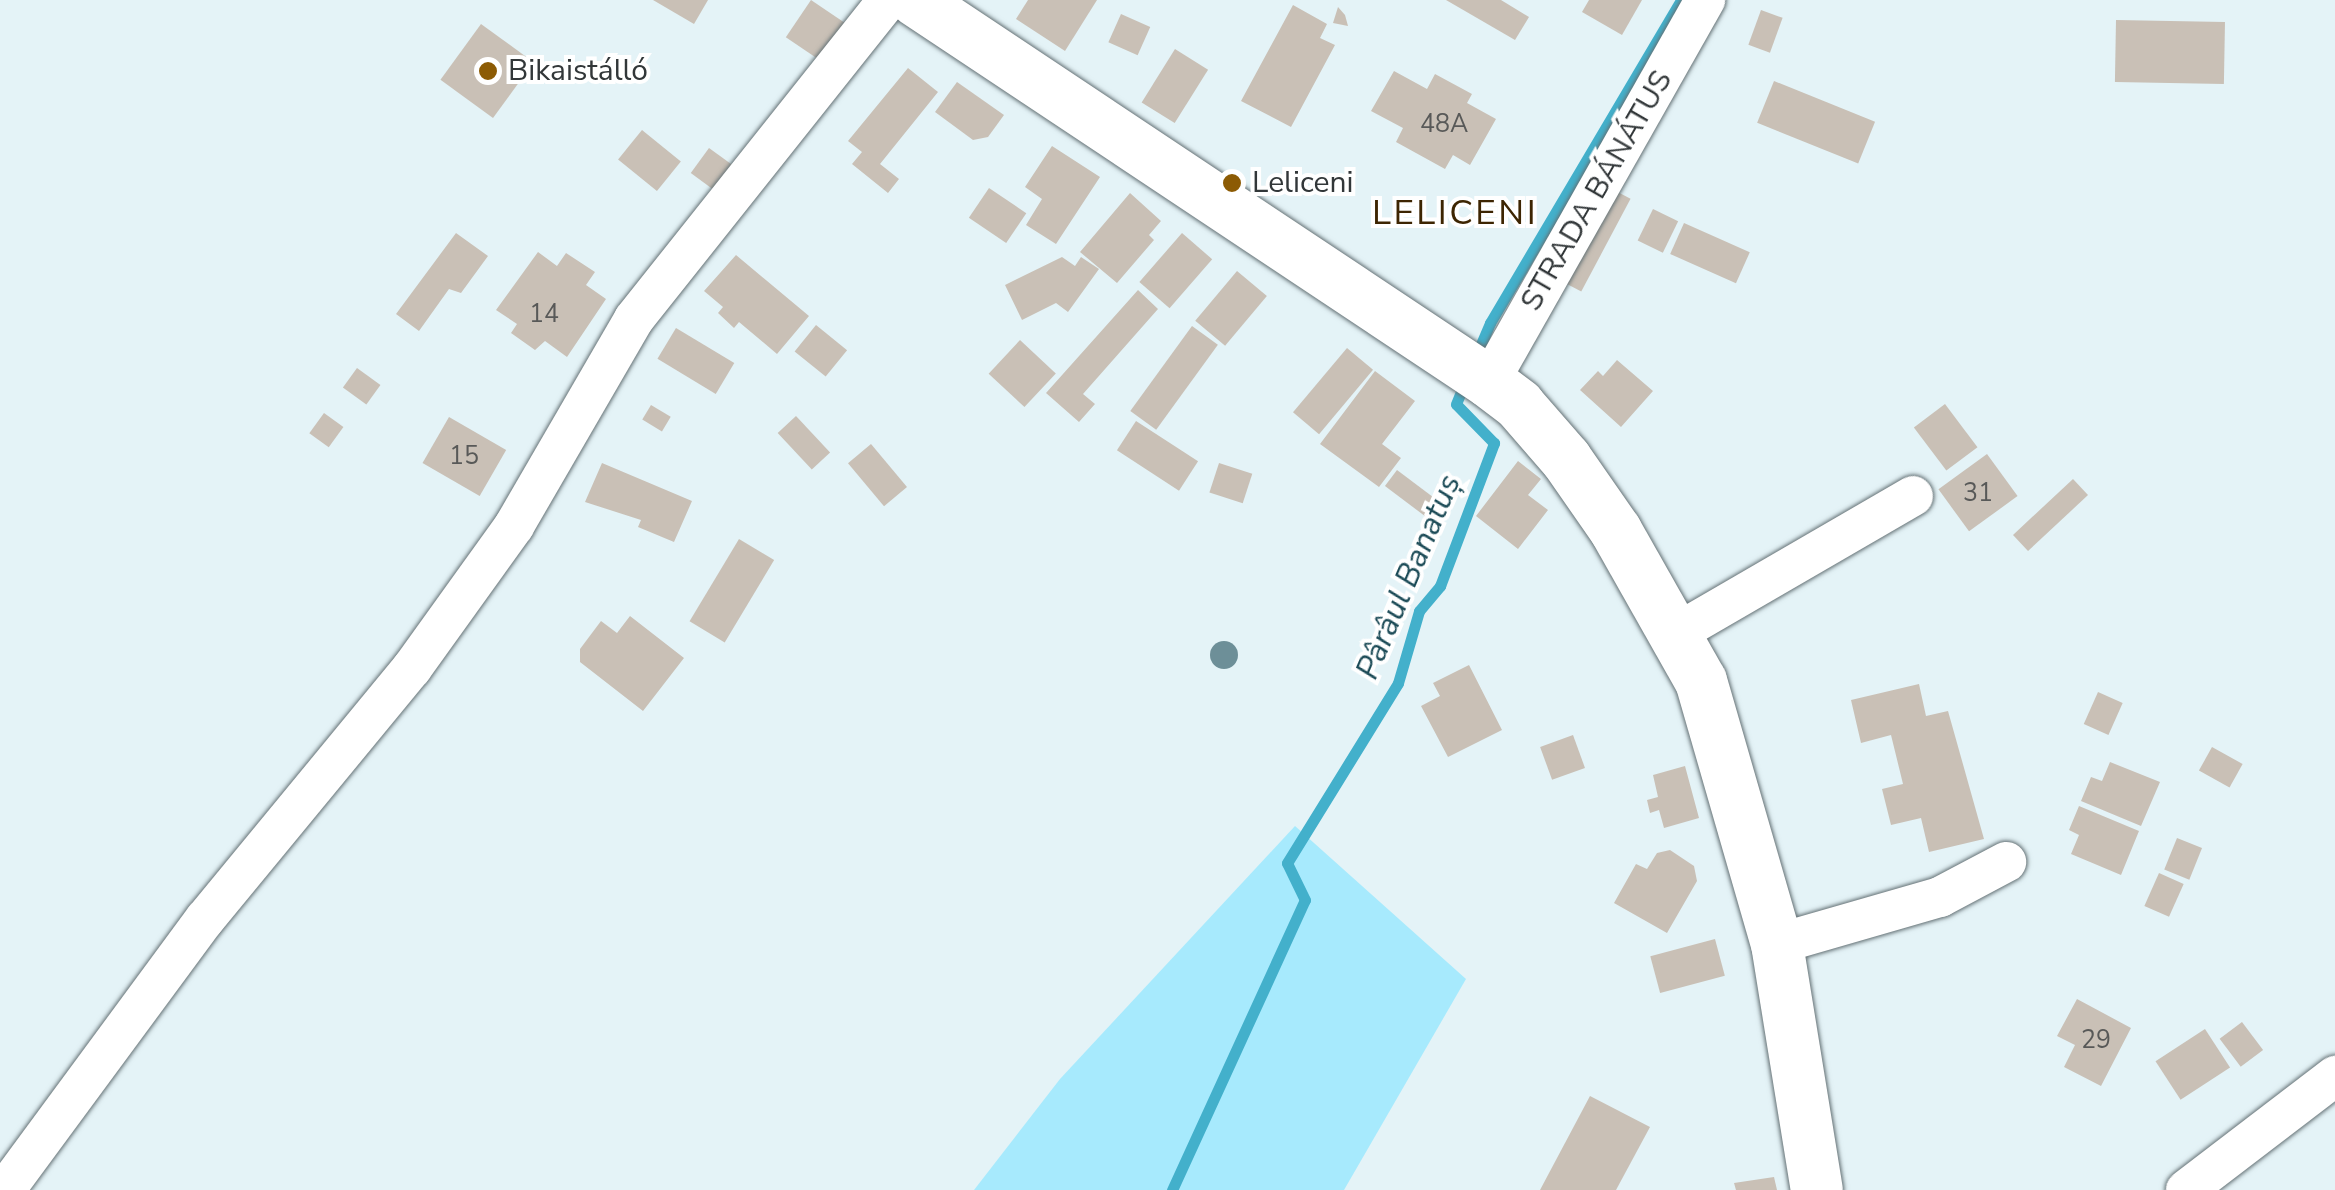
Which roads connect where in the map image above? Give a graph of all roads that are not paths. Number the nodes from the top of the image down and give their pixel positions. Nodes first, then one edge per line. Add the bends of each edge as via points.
1 (888, 0) edge
2 (915, 0) edge
3 (1705, 0) edge
4 (1474, 373) junction
5 (1913, 496) dead end
6 (1675, 634) junction
7 (2006, 862) dead end
8 (1777, 944) junction
9 (2335, 1076) edge
10 (6, 1190) edge
11 (1816, 1190) edge
12 (2186, 1190) edge

1 - 10 street via 634,319 514,526 412,668 205,919
2 - 4 main road
3 - 4 street, STRADA BÁNÁTUS
4 - 6 main road via 1544,432 1588,489
5 - 6 street
6 - 8 main road via 1701,682
7 - 8 street via 1940,896
8 - 11 main road
9 - 12 street

